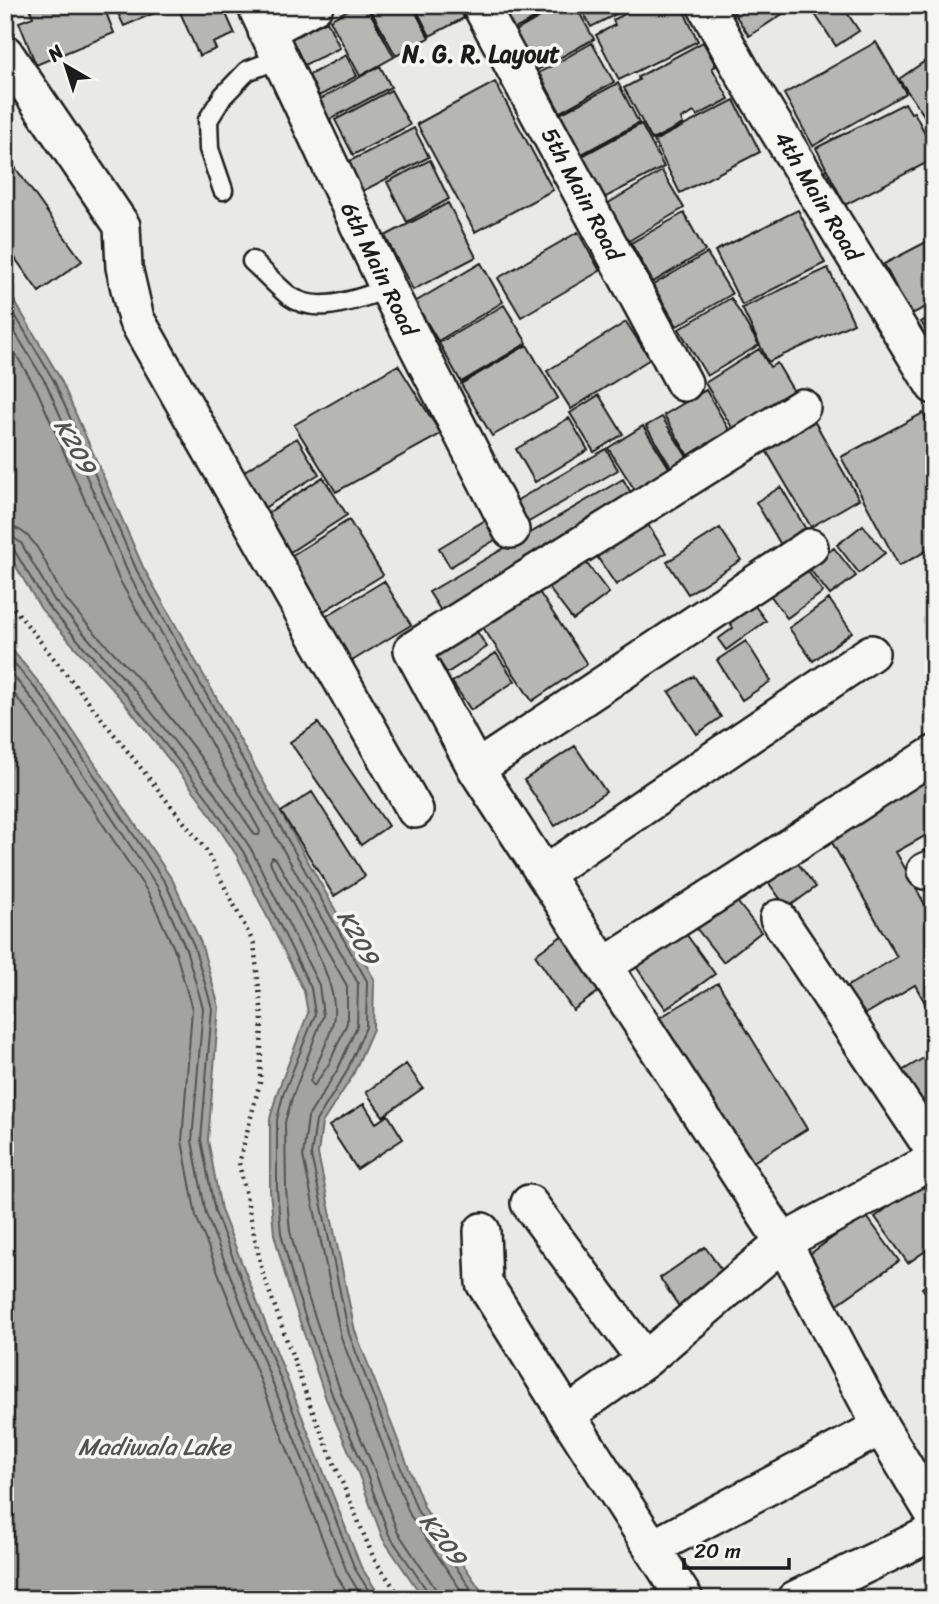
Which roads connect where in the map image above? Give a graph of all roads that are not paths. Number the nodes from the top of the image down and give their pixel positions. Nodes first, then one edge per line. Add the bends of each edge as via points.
1 (315, 5) edge
2 (480, 5) edge
3 (705, 5) edge
4 (266, 32) edge
5 (5, 53) edge
6 (223, 190) dead end
7 (252, 261) dead end
8 (388, 289) junction
9 (684, 383) dead end
10 (934, 386) edge
11 (802, 407) dead end
12 (511, 530) dead end
13 (810, 547) dead end
14 (871, 653) dead end
15 (934, 754) edge
16 (476, 769) junction
17 (415, 810) dead end
18 (544, 874) junction
19 (778, 918) dead end
20 (604, 966) junction
21 (934, 1151) edge
22 (934, 1160) edge
23 (529, 1203) dead end
24 (482, 1231) dead end
25 (783, 1241) junction
26 (645, 1360) junction
27 (567, 1415) junction
28 (881, 1427) junction
29 (934, 1515) edge
30 (934, 1532) edge
31 (652, 1548) junction
32 (685, 1599) edge
33 (795, 1599) edge

1 - 4 street
2 - 9 street, 5th Main Road
3 - 10 street, 4th Main Road
4 - 6 lane via 247,71 208,120 209,149
4 - 8 street, 6th Main Road
5 - 17 street via 122,226 124,267 136,319
7 - 8 lane via 291,297 315,304 335,305
8 - 12 street, 6th Main Road
11 - 16 street via 412,650
13 - 16 street
14 - 18 street
15 - 20 street
16 - 18 street
18 - 20 street
19 - 21 street
20 - 25 street
22 - 25 street
23 - 26 street
24 - 27 street via 484,1283
25 - 26 street
25 - 28 street
26 - 27 street
27 - 31 street
28 - 29 street
28 - 31 street
30 - 33 street
31 - 32 street

